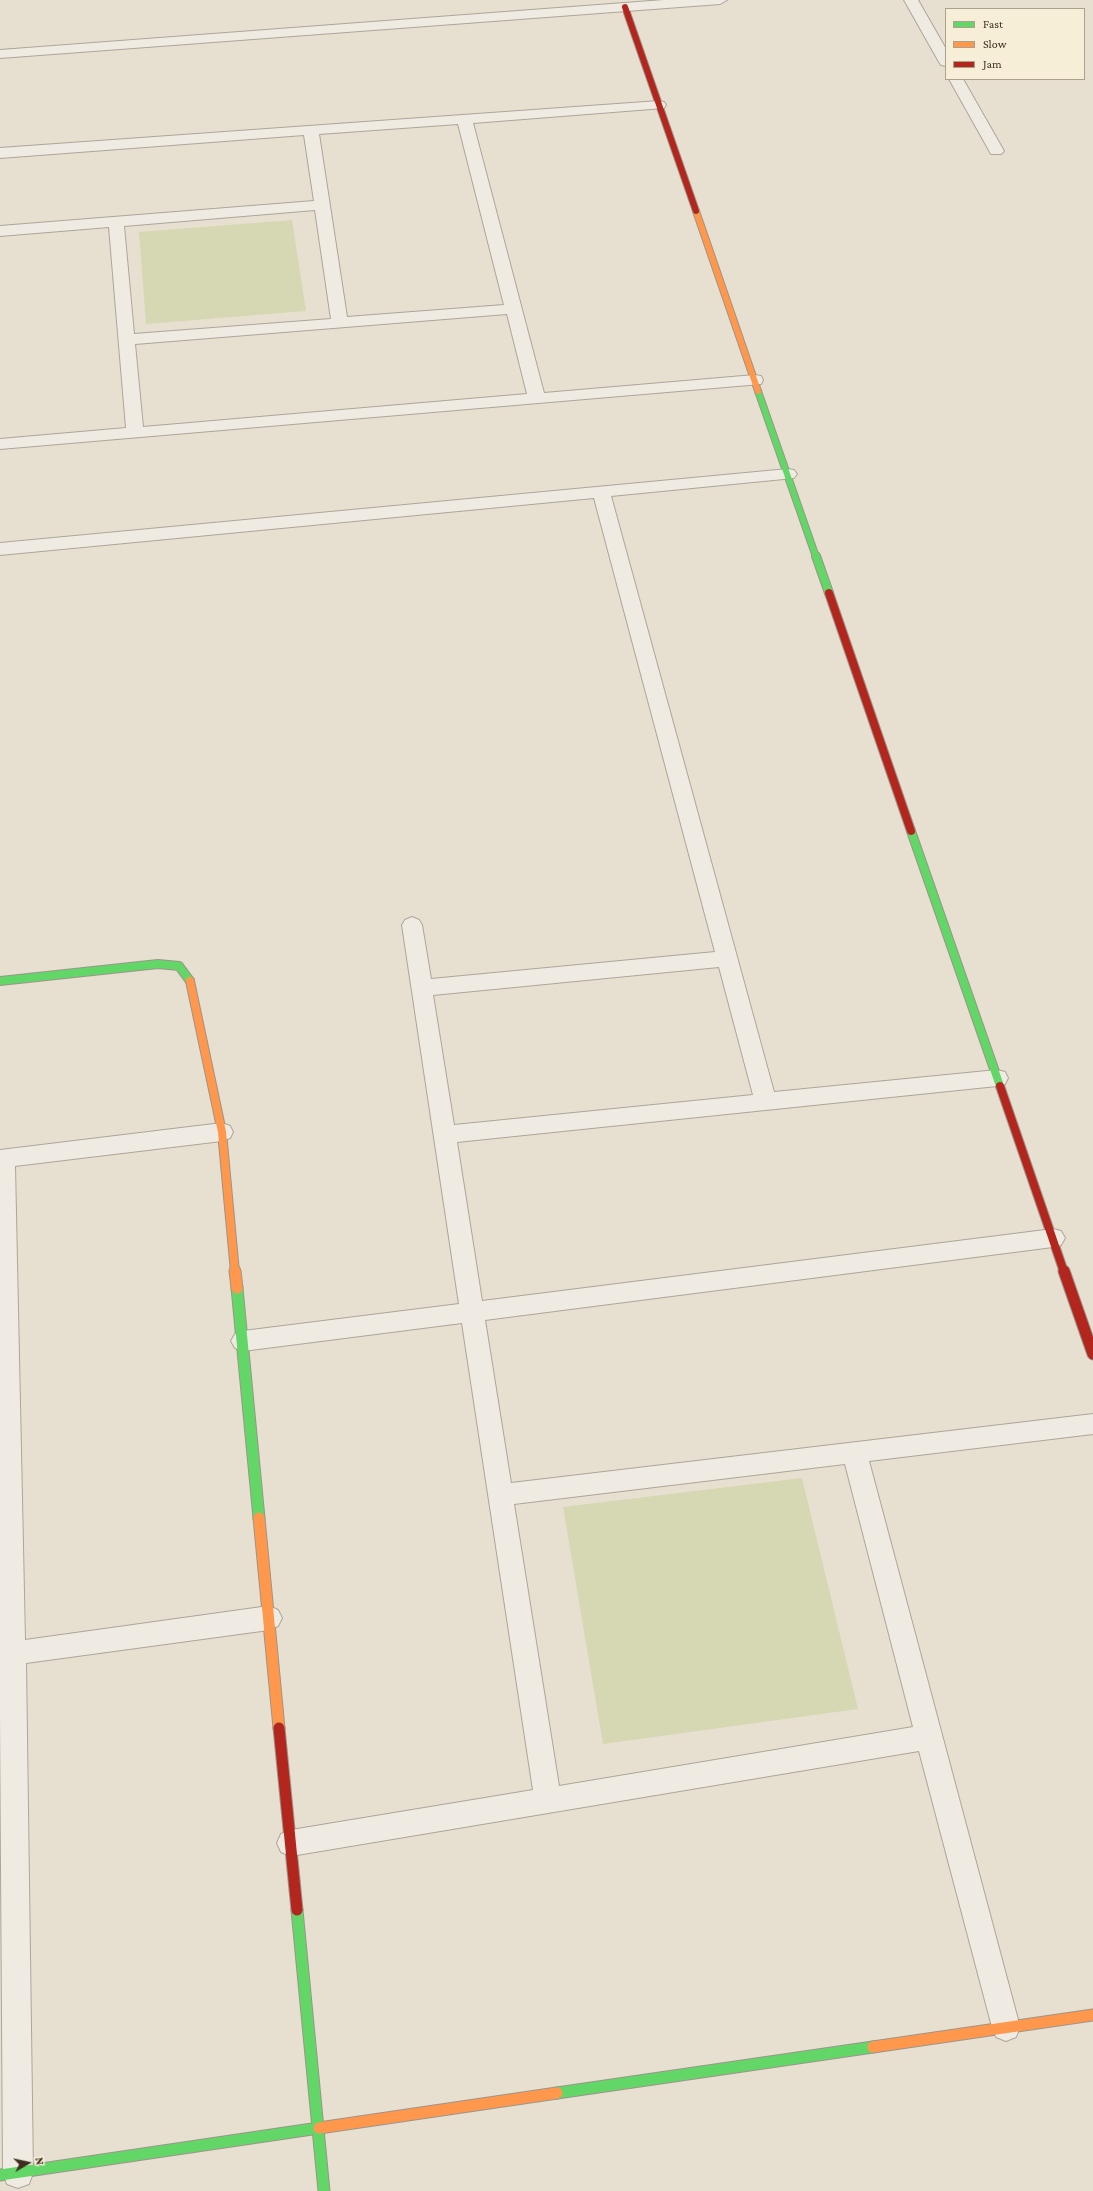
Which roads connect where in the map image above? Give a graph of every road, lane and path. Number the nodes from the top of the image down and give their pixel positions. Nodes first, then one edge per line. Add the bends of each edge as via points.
1 (720, 0) edge
2 (911, 0) edge
3 (625, 7) junction
4 (0, 54) edge
5 (945, 60) edge
6 (957, 80) edge
7 (659, 105) junction
8 (464, 119) junction
9 (311, 130) junction
10 (996, 151) dead end
11 (0, 154) edge
12 (322, 205) junction
13 (116, 222) junction
14 (0, 231) edge
15 (514, 309) junction
16 (340, 323) junction
17 (127, 340) junction
18 (755, 380) junction
19 (537, 399) junction
20 (135, 433) junction
21 (0, 444) edge
22 (788, 474) junction
23 (601, 492) junction
24 (0, 549) edge
25 (412, 925) dead end
26 (727, 959) junction
27 (0, 981) edge
28 (421, 988) junction
29 (997, 1078) junction
30 (766, 1102) junction
31 (222, 1132) junction
32 (444, 1135) junction
33 (2, 1159) edge
34 (1053, 1238) junction
35 (471, 1312) junction
36 (243, 1341) junction
37 (1093, 1354) edge
38 (1093, 1424) edge
39 (854, 1453) junction
40 (501, 1495) junction
41 (269, 1618) junction
42 (5, 1655) edge
43 (928, 1737) junction
44 (548, 1801) junction
45 (291, 1843) junction
46 (8, 1898) edge
47 (1093, 2015) edge
48 (1006, 2027) junction
49 (318, 2128) junction
50 (9, 2174) edge
51 (324, 2191) edge

1 - 3 street
2 - 5 street
3 - 4 street
3 - 7 street
6 - 10 street
7 - 8 street
7 - 18 street
8 - 9 street
8 - 15 street
9 - 11 street
9 - 12 street
12 - 13 street
12 - 16 street
13 - 14 street
13 - 17 street
15 - 16 street
15 - 19 street
16 - 17 street
17 - 20 street
18 - 19 street
18 - 22 street
19 - 20 street
20 - 21 street
22 - 23 street
22 - 29 street
23 - 24 street
23 - 26 street
25 - 28 street
26 - 28 street
26 - 30 street
27 - 31 street via 158,964 179,966 188,976 193,989
28 - 32 street
29 - 30 street
29 - 34 street
30 - 32 street
31 - 33 street
31 - 36 street
32 - 35 street
33 - 42 street
34 - 35 street
34 - 37 street
35 - 36 street
35 - 40 street
36 - 41 street
38 - 39 street
39 - 40 street
39 - 43 street
40 - 44 street
41 - 42 street
41 - 45 street
42 - 46 street
43 - 44 street
43 - 48 street
44 - 45 street
45 - 49 street
46 - 50 street
47 - 48 street
48 - 49 street
49 - 50 street
49 - 51 street

